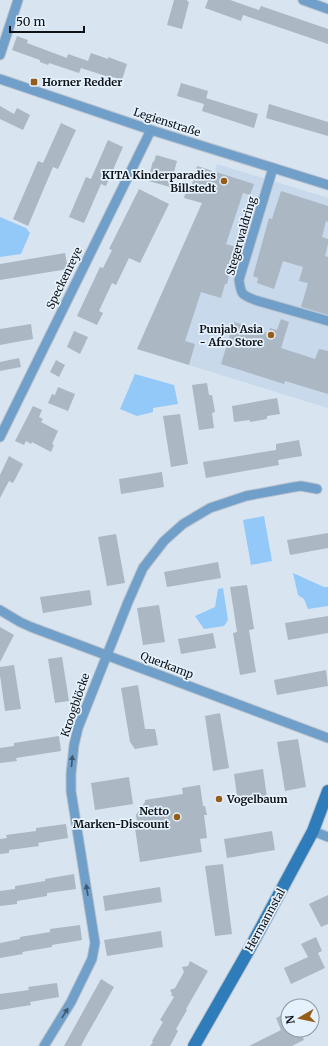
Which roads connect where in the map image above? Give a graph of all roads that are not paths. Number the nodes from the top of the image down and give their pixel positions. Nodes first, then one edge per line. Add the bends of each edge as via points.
1 (18, 0) edge
2 (304, 0) edge
3 (328, 8) edge
4 (0, 55) edge
5 (0, 79) edge
6 (151, 130) junction
7 (273, 168) junction
8 (328, 185) edge
9 (328, 321) edge
10 (0, 437) edge
11 (317, 489) dead end
12 (0, 610) edge
13 (106, 655) junction
14 (328, 738) edge
15 (328, 790) edge
16 (313, 831) junction
17 (328, 837) edge
18 (44, 1046) edge
19 (194, 1046) edge

1 - 4 street
2 - 3 street
5 - 6 street, Legienstraße
6 - 7 street, Legienstraße
6 - 10 street, Speckenreye
7 - 8 street, Legienstraße
7 - 9 street, Stegerwaldring via 239,280 241,291 245,296 255,300
11 - 13 street, Kroogblöcke via 301,486 246,496 210,508 183,524 164,540 143,568
12 - 13 street, Querkamp via 31,627
13 - 14 street, Querkamp
18 -> 13 street, Kroogblöcke via 71,1002 92,958 93,927 73,803 71,774 78,728
15 - 16 street, Hermannstal
16 - 17 street
16 - 19 street, Hermannstal

